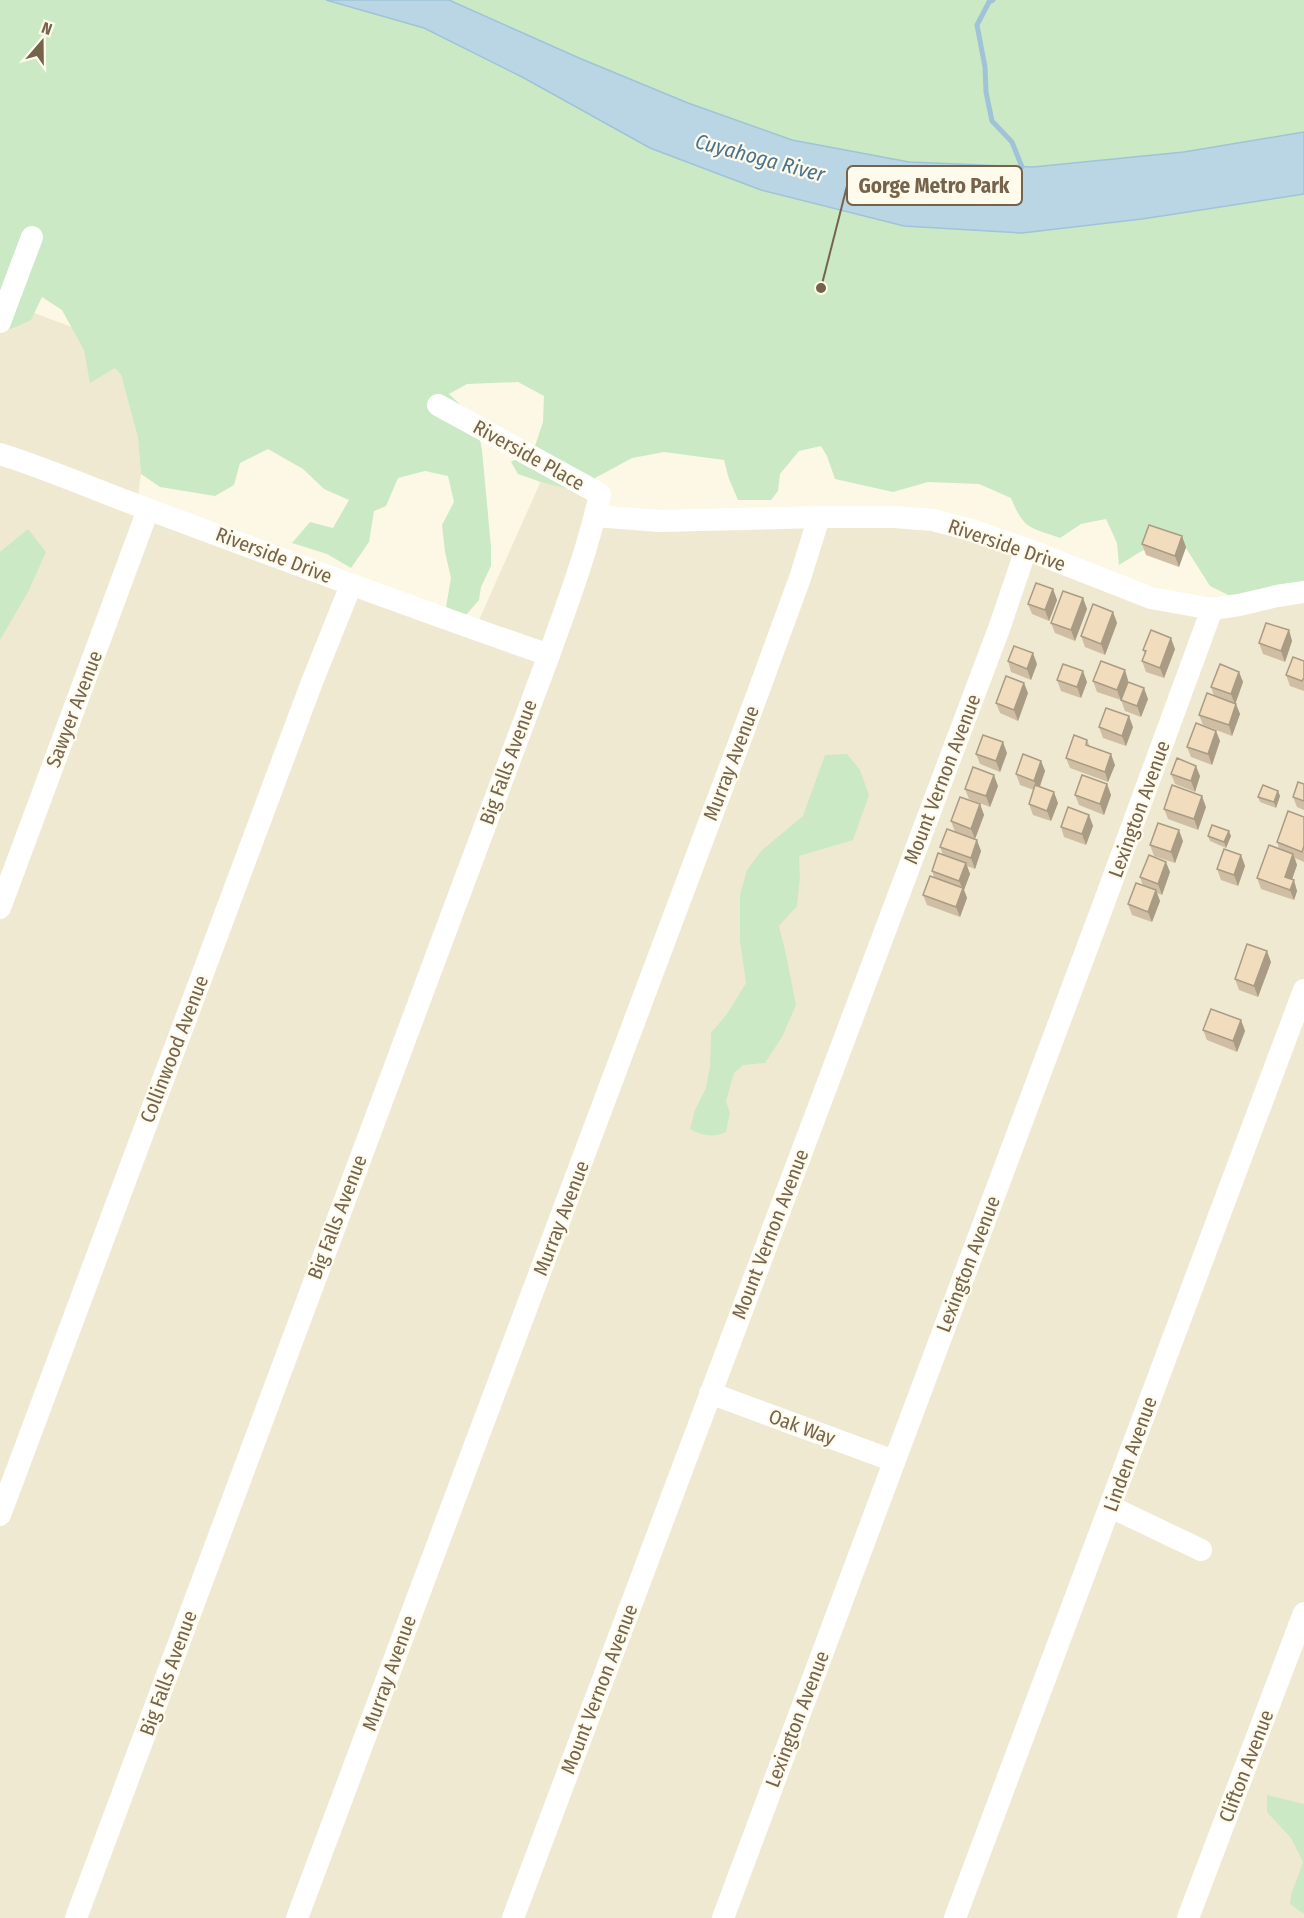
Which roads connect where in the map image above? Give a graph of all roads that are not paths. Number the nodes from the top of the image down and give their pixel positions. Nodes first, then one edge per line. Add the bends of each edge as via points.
1 (32, 237) dead end
2 (0, 321) edge
3 (438, 405) dead end
4 (0, 454) edge
5 (148, 510) junction
6 (595, 516) junction
7 (819, 517) junction
8 (1026, 549) junction
9 (351, 585) junction
10 (1304, 592) edge
11 (1212, 609) junction
12 (549, 655) junction
13 (0, 908) edge
14 (1304, 990) edge
15 (710, 1393) junction
16 (894, 1461) junction
17 (1111, 1507) junction
18 (0, 1515) edge
19 (1201, 1550) dead end
20 (1304, 1613) edge
21 (76, 1918) edge
22 (297, 1918) edge
23 (513, 1918) edge
24 (723, 1918) edge
25 (955, 1918) edge
26 (1188, 1918) edge

1 - 2 street
3 - 6 street, Riverside Place via 600,494
4 - 5 street, Riverside Drive
5 - 9 street, Riverside Drive
5 - 13 street, Sawyer Avenue
6 - 7 street, Riverside Drive via 659,521
6 - 12 street, Big Falls Avenue
7 - 8 street, Riverside Drive via 933,520
7 - 22 street, Murray Avenue via 756,698
8 - 11 street, Riverside Drive via 1151,598
8 - 15 street, Mount Vernon Avenue
9 - 12 street, Riverside Drive
9 - 18 street, Collinwood Avenue
10 - 11 street, Riverside Drive
11 - 16 street, Lexington Avenue
12 - 21 street, Big Falls Avenue
14 - 17 street, Linden Avenue
15 - 16 street, Oak Way
15 - 23 street, Mount Vernon Avenue
16 - 24 street, Lexington Avenue
17 - 19 street
17 - 25 street, Linden Avenue
20 - 26 street, Clifton Avenue

